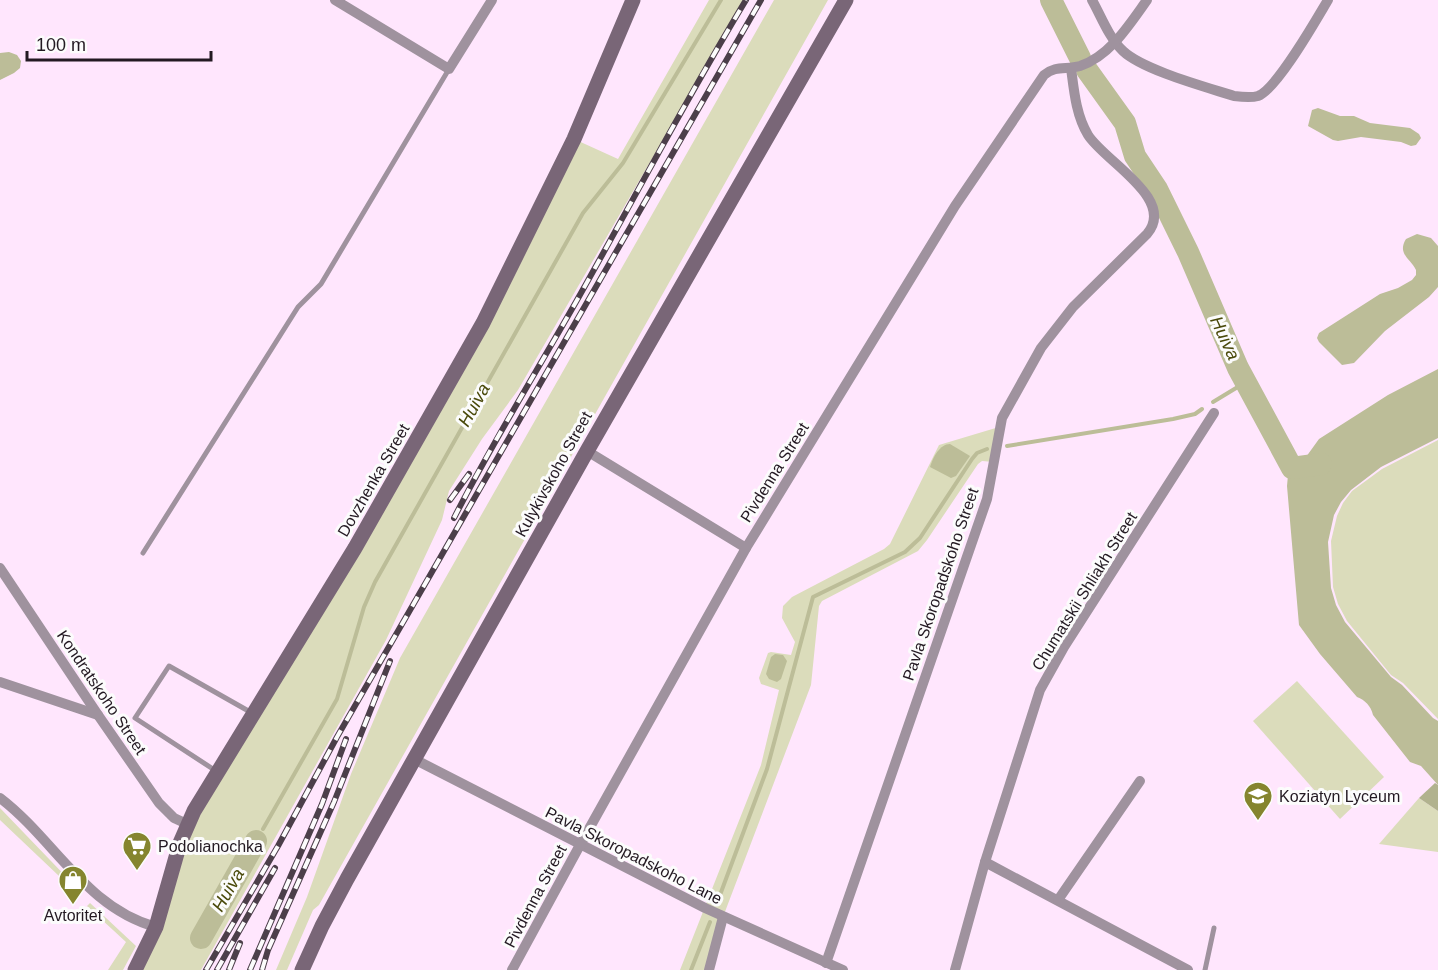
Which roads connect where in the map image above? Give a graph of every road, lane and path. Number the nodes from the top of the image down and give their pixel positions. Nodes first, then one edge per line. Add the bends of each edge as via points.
1 (335, 0) edge
2 (492, 0) edge
3 (632, 0) edge
4 (846, 0) edge
5 (1092, 0) edge
6 (1147, 0) edge
7 (1328, 0) edge
8 (1115, 41) junction
9 (1071, 68) junction
10 (449, 69) junction
11 (1214, 413) dead end
12 (586, 451) junction
13 (746, 548) junction
14 (143, 553) dead end
15 (0, 568) edge
16 (0, 682) edge
17 (253, 713) junction
18 (98, 715) junction
19 (414, 759) junction
20 (217, 772) junction
21 (1140, 781) dead end
22 (0, 798) edge
23 (188, 824) junction
24 (579, 845) junction
25 (985, 862) junction
26 (1058, 900) junction
27 (723, 917) junction
28 (156, 927) junction
29 (1214, 928) dead end
30 (826, 963) junction
31 (135, 970) edge
32 (302, 970) edge
33 (512, 970) edge
34 (709, 970) edge
35 (843, 970) edge
36 (955, 970) edge
37 (1188, 970) edge
38 (1204, 970) edge

1 - 10 street
2 - 10 street
3 - 17 street, Dovzhenka Street via 574,139 483,323 355,548
4 - 12 street, Kulykivskoho Street
5 - 8 street
6 - 8 street, Pivdenna Street
7 - 8 street via 1275,81 1257,96 1234,96 1156,69 1125,53
8 - 9 street, Pivdenna Street via 1091,60
9 - 13 street, Pivdenna Street via 1048,72 1029,94 949,216
9 - 30 street, Pavla Skoropadskoho Street via 1084,126 1100,150 1146,195 1155,212 1154,224 1054,329 1006,409 987,499
10 - 14 lane via 321,284 298,307
11 - 25 street, Chumatskii Shliakh Street via 1040,690
12 - 13 street
12 - 19 street, Kulykivskoho Street
13 - 24 street, Pivdenna Street
15 - 18 street, Kondratskoho Street
16 - 18 street
17 - 20 street, Dovzhenka Street
17 - 20 lane via 169,666 135,718
18 - 23 street, Kondratskoho Street via 165,811
19 - 24 street, Pavla Skoropadskoho Lane
19 - 32 street, Kulykivskoho Street via 330,910
20 - 23 street, Dovzhenka Street
21 - 26 street
22 - 28 street via 107,903 128,918
23 - 28 street, Dovzhenka Street
24 - 27 street, Pavla Skoropadskoho Lane
24 - 33 street, Pivdenna Street
25 - 26 street
25 - 36 street, Chumatskii Shliakh Street
26 - 37 street
27 - 30 street, Pavla Skoropadskoho Lane
27 - 34 street
28 - 31 street, Dovzhenka Street
29 - 38 lane
30 - 35 street, Pavla Skoropadskoho Lane

